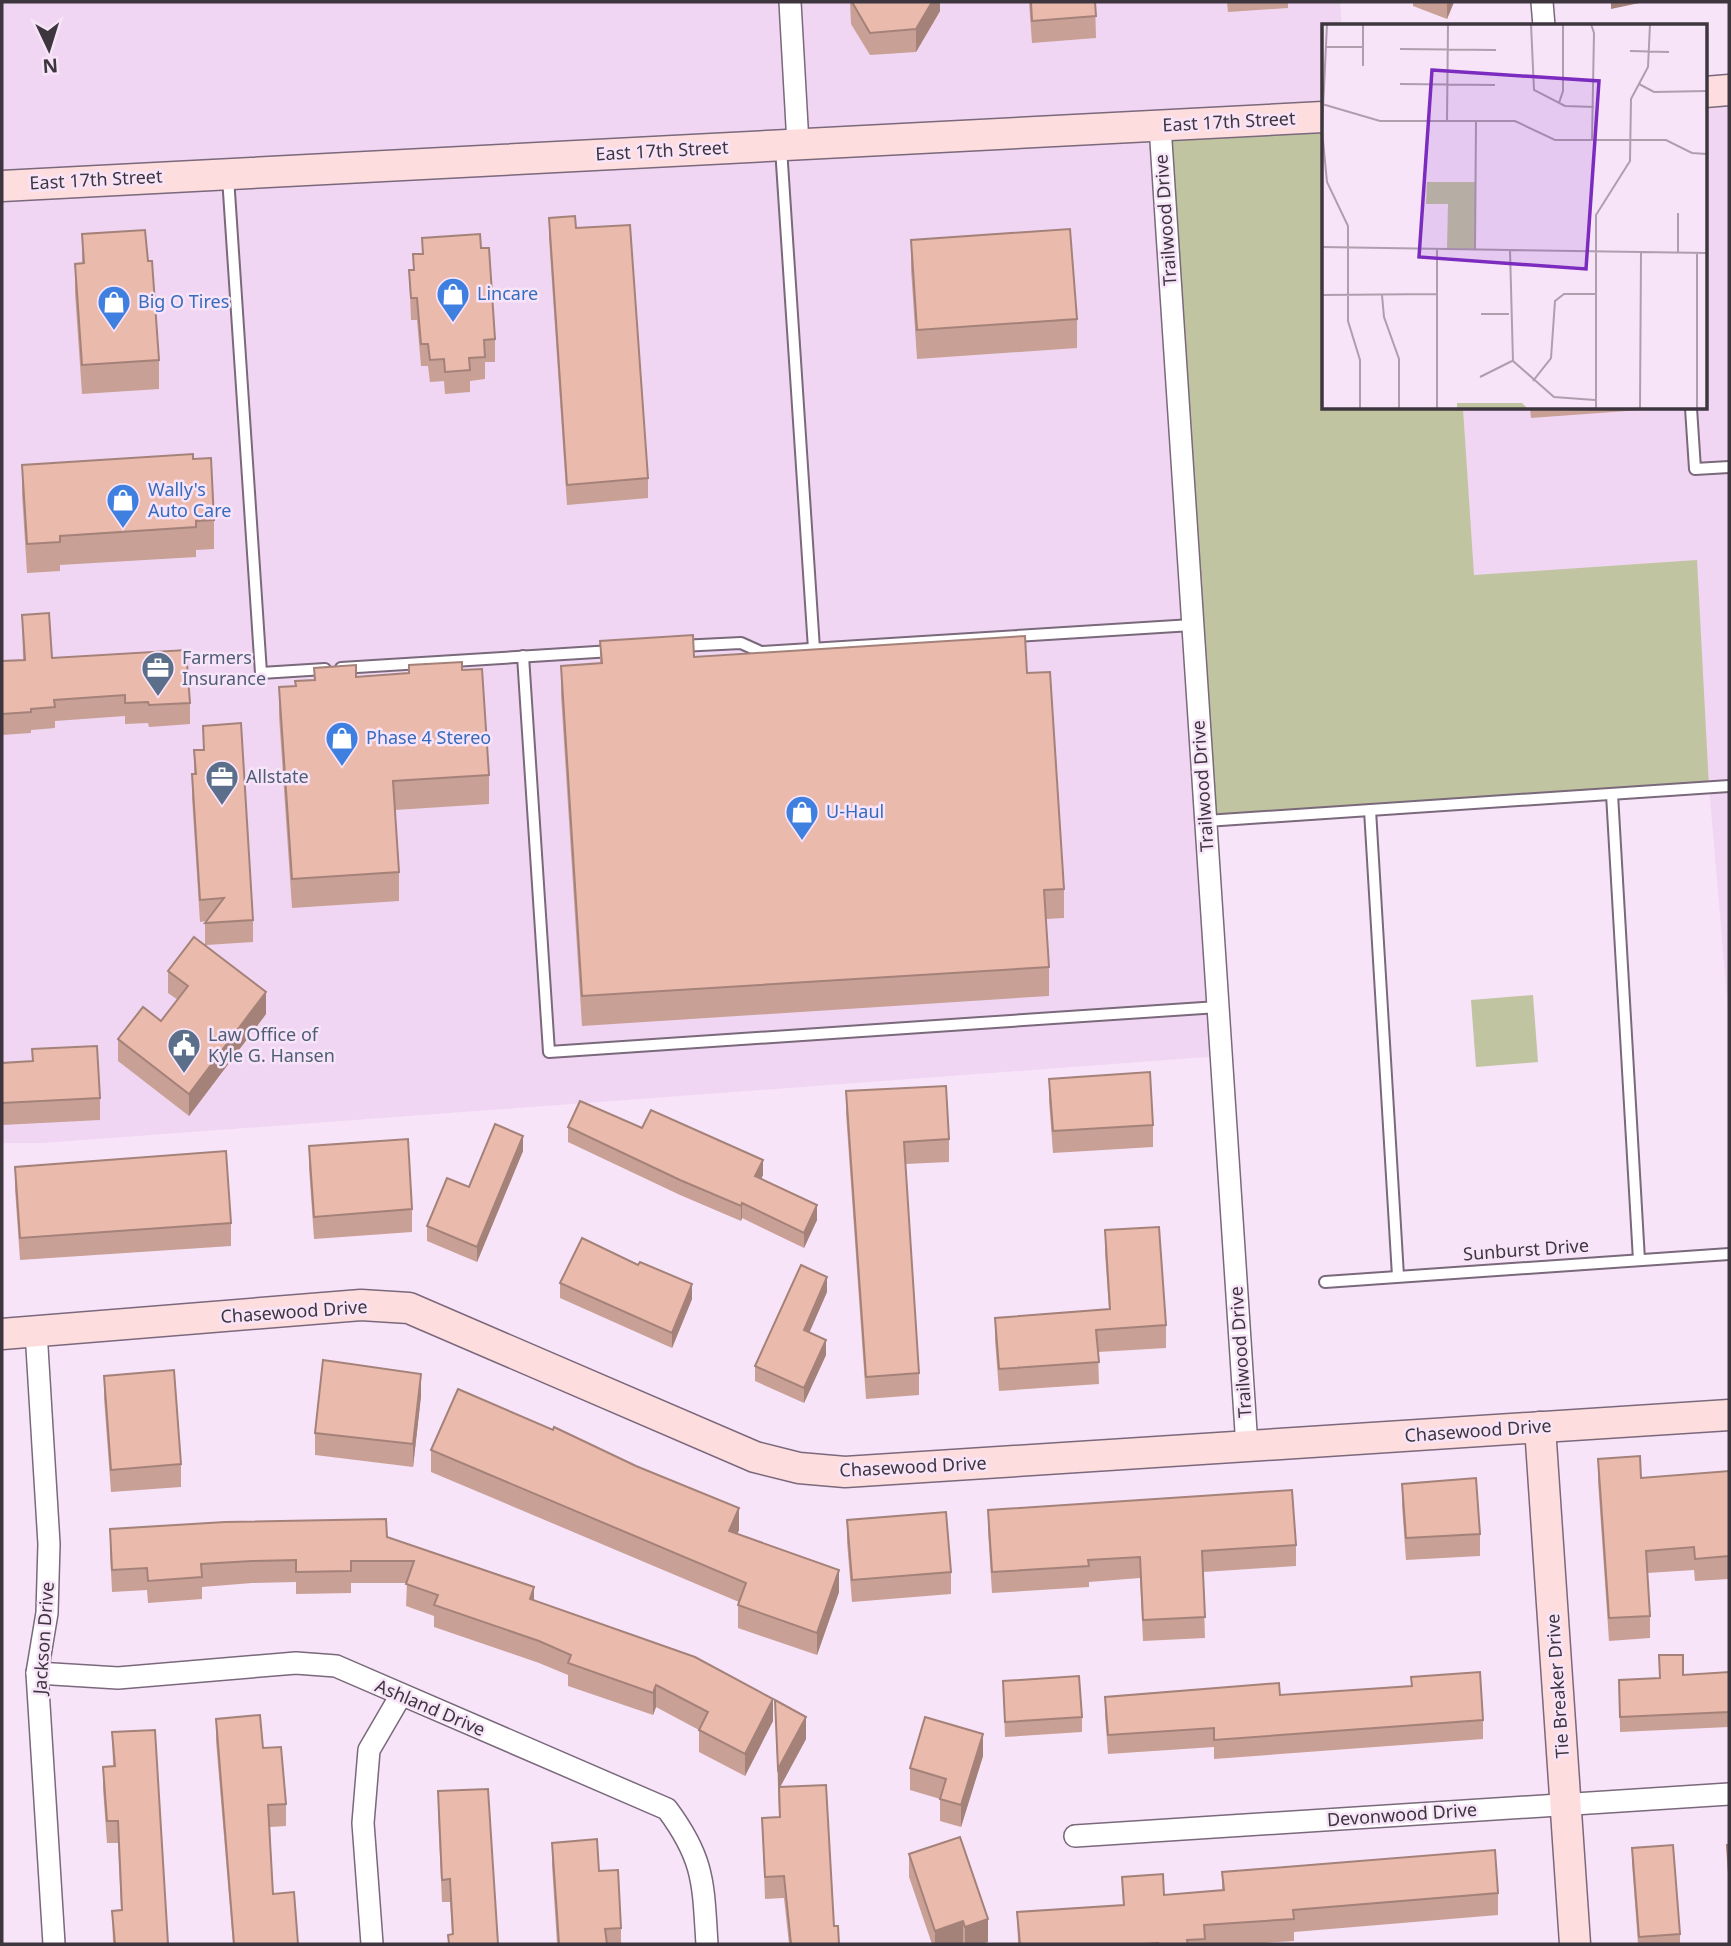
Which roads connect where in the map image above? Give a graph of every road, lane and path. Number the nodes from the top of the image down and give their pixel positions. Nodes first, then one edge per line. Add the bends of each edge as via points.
1 (790, 2) edge
2 (1542, 2) edge
3 (1544, 24) edge
4 (1729, 90) edge
5 (1706, 92) edge
6 (1322, 117) edge
7 (1160, 126) junction
8 (790, 144) junction
9 (228, 173) junction
10 (2, 186) edge
11 (1691, 410) edge
12 (1729, 467) edge
13 (1192, 625) junction
14 (673, 647) edge
15 (814, 649) junction
16 (618, 650) edge
17 (523, 656) junction
18 (1729, 786) edge
19 (1612, 794) junction
20 (1370, 810) junction
21 (1206, 821) junction
22 (1218, 1007) junction
23 (1729, 1254) edge
24 (1639, 1260) junction
25 (1398, 1276) junction
26 (1325, 1282) dead end
27 (36, 1331) junction
28 (2, 1334) edge
29 (1729, 1415) edge
30 (1540, 1427) junction
31 (1247, 1447) junction
32 (37, 1673) junction
33 (401, 1695) junction
34 (1729, 1794) edge
35 (1567, 1805) junction
36 (1075, 1836) dead end
37 (54, 1944) edge
38 (372, 1944) edge
39 (708, 1944) edge
40 (1575, 1944) edge

1 - 8 street
2 - 3 street
4 - 5 street
6 - 7 street, East 17th Street
7 - 8 street, East 17th Street
7 - 13 street, Trailwood Drive
8 - 9 street, East 17th Street
8 - 15 lane
9 - 10 street, East 17th Street
9 - 17 lane via 261,673
11 - 12 lane via 1695,469
13 - 15 lane
13 - 21 street, Trailwood Drive
14 - 15 lane via 741,643 761,652
16 - 17 lane
17 - 22 lane via 549,1052
18 - 19 lane
19 - 20 lane
19 - 24 lane
20 - 21 lane
20 - 25 lane
21 - 22 street, Trailwood Drive
22 - 31 street, Trailwood Drive
23 - 24 lane, Sunburst Drive
24 - 25 lane, Sunburst Drive
25 - 26 lane, Sunburst Drive
27 - 28 street, Chasewood Drive
27 - 31 street, Chasewood Drive via 361,1305 409,1308 755,1457 799,1468 845,1472
27 - 32 street, Jackson Drive via 49,1545 47,1613
29 - 30 street, Chasewood Drive
30 - 31 street, Chasewood Drive
30 - 35 street, Tie Breaker Drive
32 - 33 street, Ashland Drive via 118,1678 296,1663 336,1666
32 - 37 street, Jackson Drive
33 - 38 street via 369,1749 363,1823
33 - 39 street, Ashland Drive via 667,1809 690,1839 703,1879
34 - 35 street, Devonwood Drive
35 - 36 street, Devonwood Drive
35 - 40 street, Tie Breaker Drive

